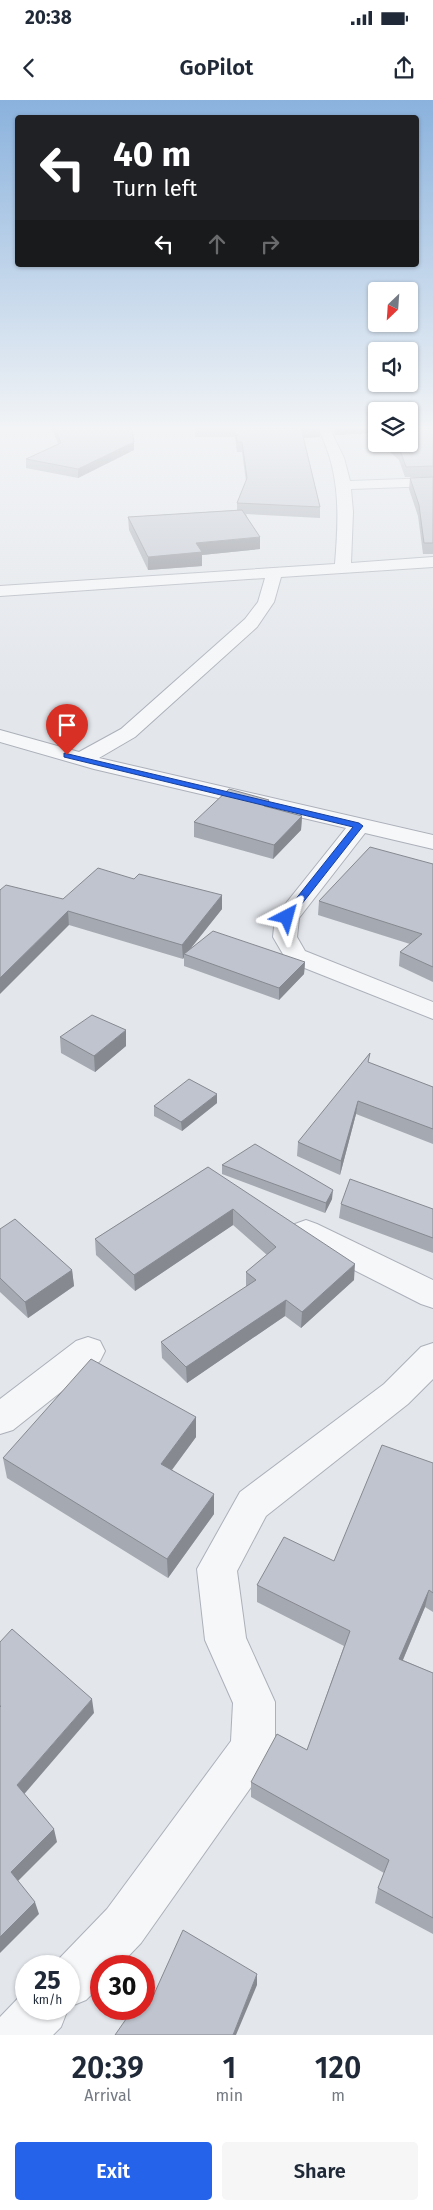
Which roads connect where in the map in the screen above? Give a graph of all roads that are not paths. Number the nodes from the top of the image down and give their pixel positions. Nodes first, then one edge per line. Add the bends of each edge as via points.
1 (345, 515) edge
2 (433, 562) edge
3 (342, 568) junction
4 (274, 573) junction
5 (0, 591) edge
6 (0, 736) edge
7 (82, 760) junction
8 (359, 826) junction
9 (433, 842) edge
10 (433, 1011) edge
11 (306, 1232) edge
12 (433, 1294) edge
13 (88, 1351) dead end
14 (433, 1357) edge
15 (0, 1419) edge
16 (80, 1972) edge
17 (32, 2020) edge
18 (18, 2035) edge

1 - 3 street
2 - 3 street
3 - 4 street
4 - 5 street
4 - 7 street via 266,602 251,623 128,733
6 - 7 street
7 - 8 street
8 - 9 street
8 - 10 street via 287,917 285,937 296,956
11 - 12 street
13 - 15 street
14 - 16 street via 396,1394 253,1504 217,1569 226,1640 254,1702 253,1748 124,1926
17 - 18 street

